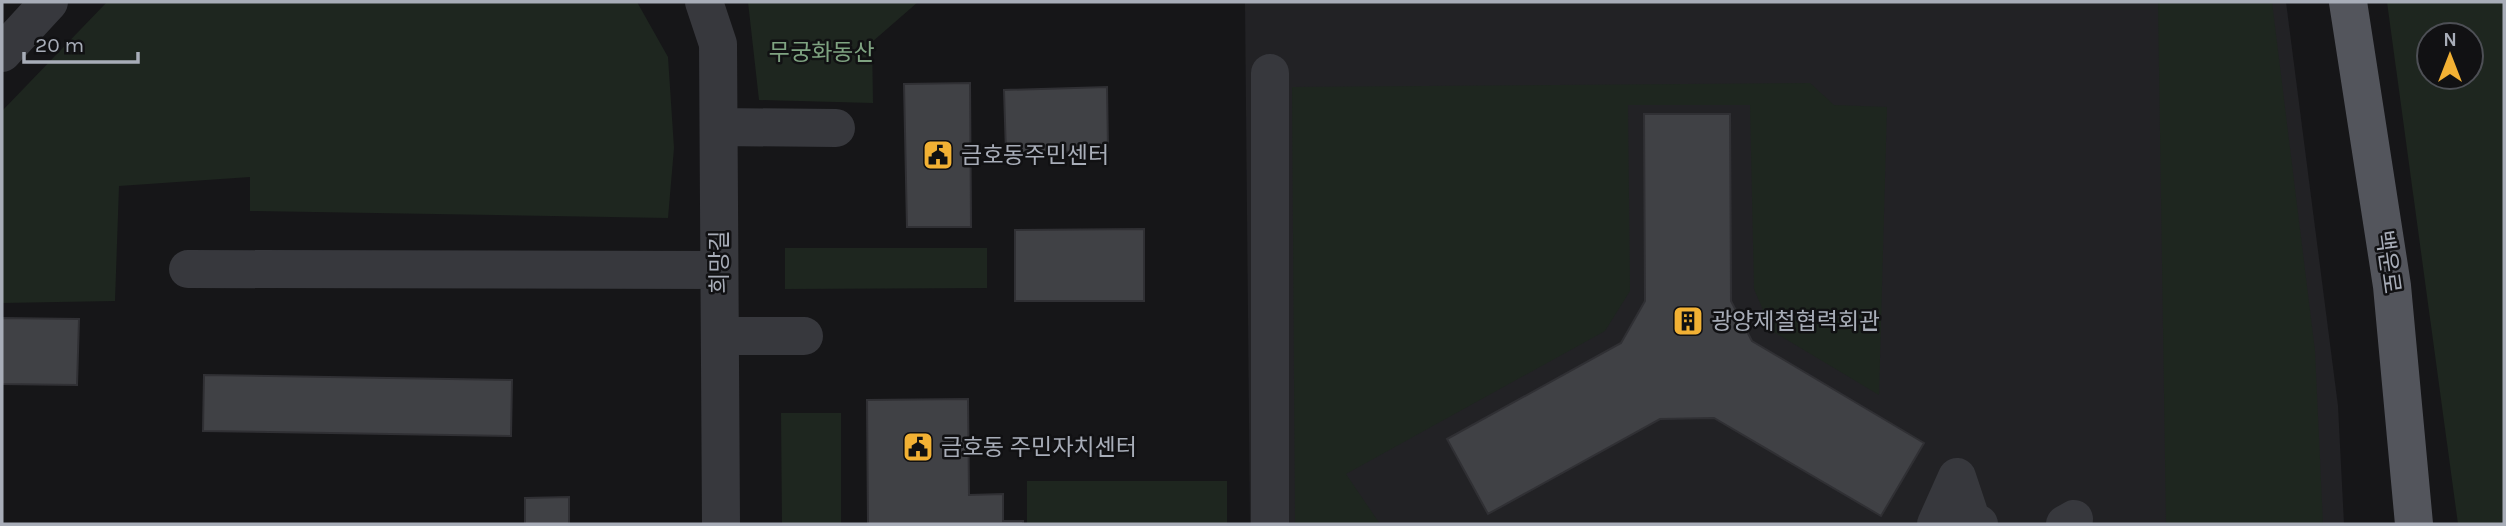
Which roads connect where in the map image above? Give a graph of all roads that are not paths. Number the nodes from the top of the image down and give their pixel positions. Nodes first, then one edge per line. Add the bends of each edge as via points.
1 (49, 2) edge
2 (704, 2) edge
3 (2348, 2) edge
4 (2, 54) edge
5 (1270, 73) dead end
6 (719, 127) junction
7 (836, 128) dead end
8 (188, 268) dead end
9 (719, 270) junction
10 (720, 336) junction
11 (804, 336) dead end
12 (721, 524) edge
13 (1270, 524) edge
14 (1936, 524) edge
15 (1979, 524) edge
16 (2414, 524) edge

1 - 4 street
2 - 6 street, 희망길 via 718,44
3 - 16 main road, 백운로 via 2392,286
5 - 13 street
6 - 7 street
6 - 9 street, 희망길
8 - 9 street
9 - 10 street, 희망길
10 - 11 street
10 - 12 street, 희망길
14 - 15 street via 1957,477 1971,519

